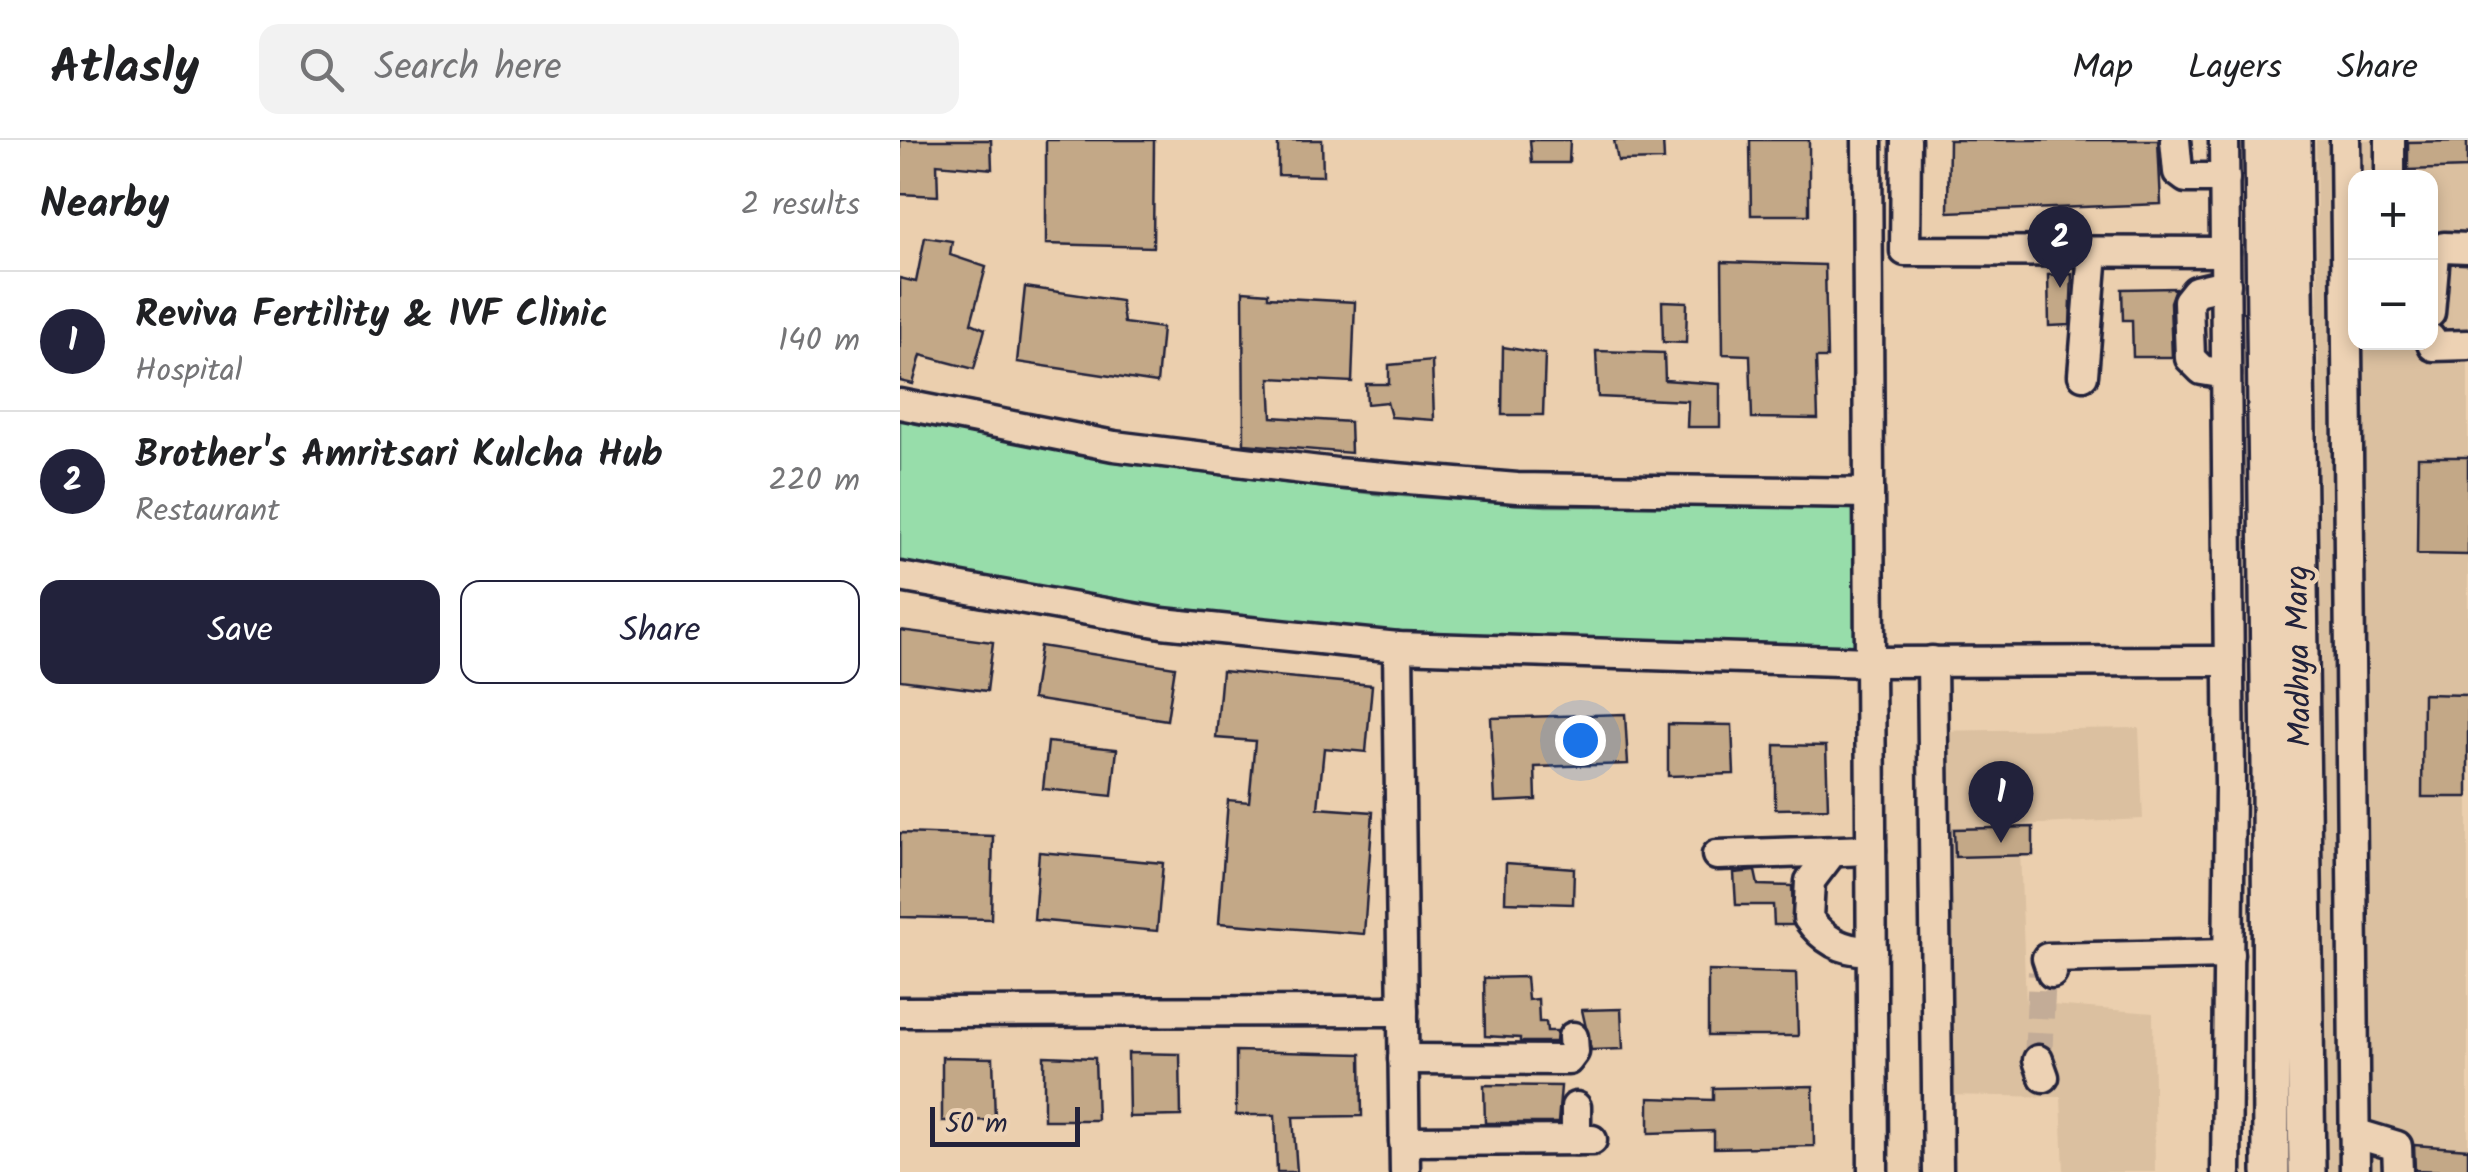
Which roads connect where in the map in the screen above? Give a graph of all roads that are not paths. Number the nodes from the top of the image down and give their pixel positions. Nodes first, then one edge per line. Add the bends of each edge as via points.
1 (1867, 140) edge
2 (1906, 140) edge
3 (2175, 140) edge
4 (2224, 140) edge
5 (2263, 140) edge
6 (2293, 140) edge
7 (2345, 140) edge
8 (2390, 140) edge
9 (2390, 170) edge
10 (2348, 177) edge
11 (2224, 178) junction
12 (2468, 248) edge
13 (2093, 252) junction
14 (2225, 252) junction
15 (2350, 260) edge
16 (2434, 260) edge
17 (2438, 346) edge
18 (2468, 346) edge
19 (2083, 375) dead end
20 (900, 404) edge
21 (1869, 493) junction
22 (900, 578) edge
23 (1398, 647) junction
24 (1932, 661) junction
25 (2229, 661) junction
26 (1870, 662) junction
27 (1871, 850) junction
28 (1832, 852) junction
29 (1718, 855) dead end
30 (1872, 950) junction
31 (2229, 954) junction
32 (2047, 970) dead end
33 (900, 1012) edge
34 (1403, 1012) junction
35 (1574, 1037) dead end
36 (1403, 1059) junction
37 (1576, 1107) dead end
38 (2354, 1133) junction
39 (1404, 1140) junction
40 (1405, 1172) edge
41 (1873, 1172) edge
42 (1938, 1172) edge
43 (2226, 1172) edge
44 (2271, 1172) edge
45 (2307, 1172) edge
46 (2354, 1172) edge
47 (2398, 1172) edge

1 - 21 street
2 - 13 street via 1905,251
3 - 11 street via 2178,172
4 - 11 street
5 - 44 main road, Madhya Marg
6 - 45 main road, Madhya Marg
7 - 10 street
8 - 9 street
11 - 14 street
12 - 16 street via 2444,248
13 - 14 street
13 - 19 street
14 - 25 street
15 - 38 street
17 - 18 street
20 - 21 street via 1114,446 1336,473 1517,488
21 - 26 street
22 - 23 street via 1162,623
23 - 26 street
23 - 34 street
24 - 25 street
24 - 26 street
24 - 42 street
25 - 31 street
26 - 27 street
27 - 28 street
27 - 30 street
28 - 29 street
28 - 30 street via 1810,881 1808,918 1830,942
30 - 41 street
31 - 32 street via 2047,958
31 - 43 street
33 - 34 street
34 - 36 street
35 - 36 street via 1568,1060
36 - 39 street
37 - 39 street via 1584,1140
38 - 46 street
38 - 47 street via 2397,1146
39 - 40 street

